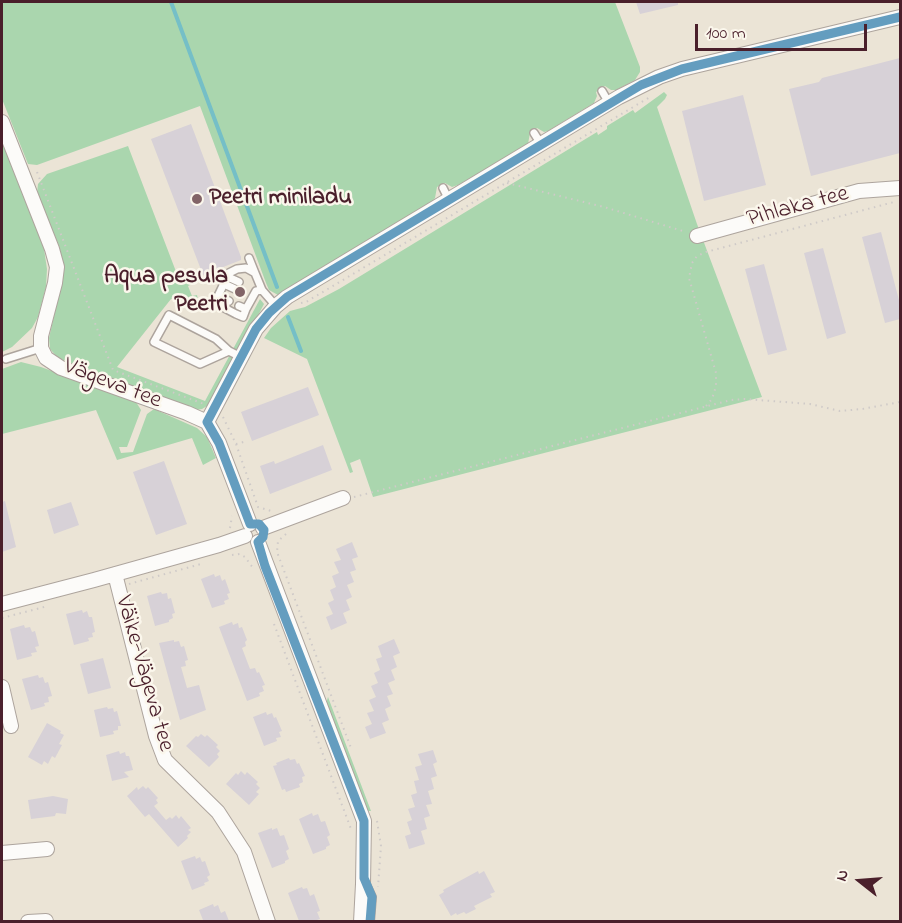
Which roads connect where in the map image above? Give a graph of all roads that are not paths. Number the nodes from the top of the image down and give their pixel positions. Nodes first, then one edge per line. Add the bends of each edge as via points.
1 (900, 17) edge
2 (2, 122) edge
3 (900, 188) edge
4 (697, 236) road end
5 (249, 258) dead end
6 (255, 273) junction
7 (226, 280) junction
8 (237, 286) dead end
9 (253, 292) junction
10 (218, 296) junction
11 (229, 301) dead end
12 (276, 306) junction
13 (41, 348) junction
14 (235, 354) junction
15 (6, 359) dead end
16 (207, 422) junction
17 (342, 498) road end
18 (254, 532) junction
19 (115, 574) junction
20 (2, 604) edge
21 (2, 687) edge
22 (11, 726) dead end
23 (47, 849) dead end
24 (2, 853) edge
25 (364, 878) junction
26 (28, 921) edge
27 (46, 921) edge
28 (268, 921) edge
29 (361, 921) edge
30 (370, 921) edge

1 - 12 street via 682,69 605,97 446,194
2 - 13 street, Vägeva tee via 57,267
3 - 4 street, Pihlaka tee via 858,191
5 - 6 lane
6 - 7 lane via 237,269
6 - 9 lane
7 - 8 lane
7 - 10 lane
9 - 10 lane via 243,308 243,317 215,303
9 - 12 lane
10 - 11 lane
12 - 14 street
13 - 15 lane
13 - 16 street, Vägeva tee via 46,358 61,368
14 - 14 lane via 216,339 169,315 154,342 200,364
14 - 16 street
16 - 18 street via 247,496
17 - 18 street
18 - 19 street
18 - 25 street via 364,821
19 - 20 street
19 - 28 street, Väike-Vägeva tee via 165,760 225,822 244,852
21 - 22 street
23 - 24 street
25 - 29 street
25 - 30 lane via 372,897
26 - 27 street

